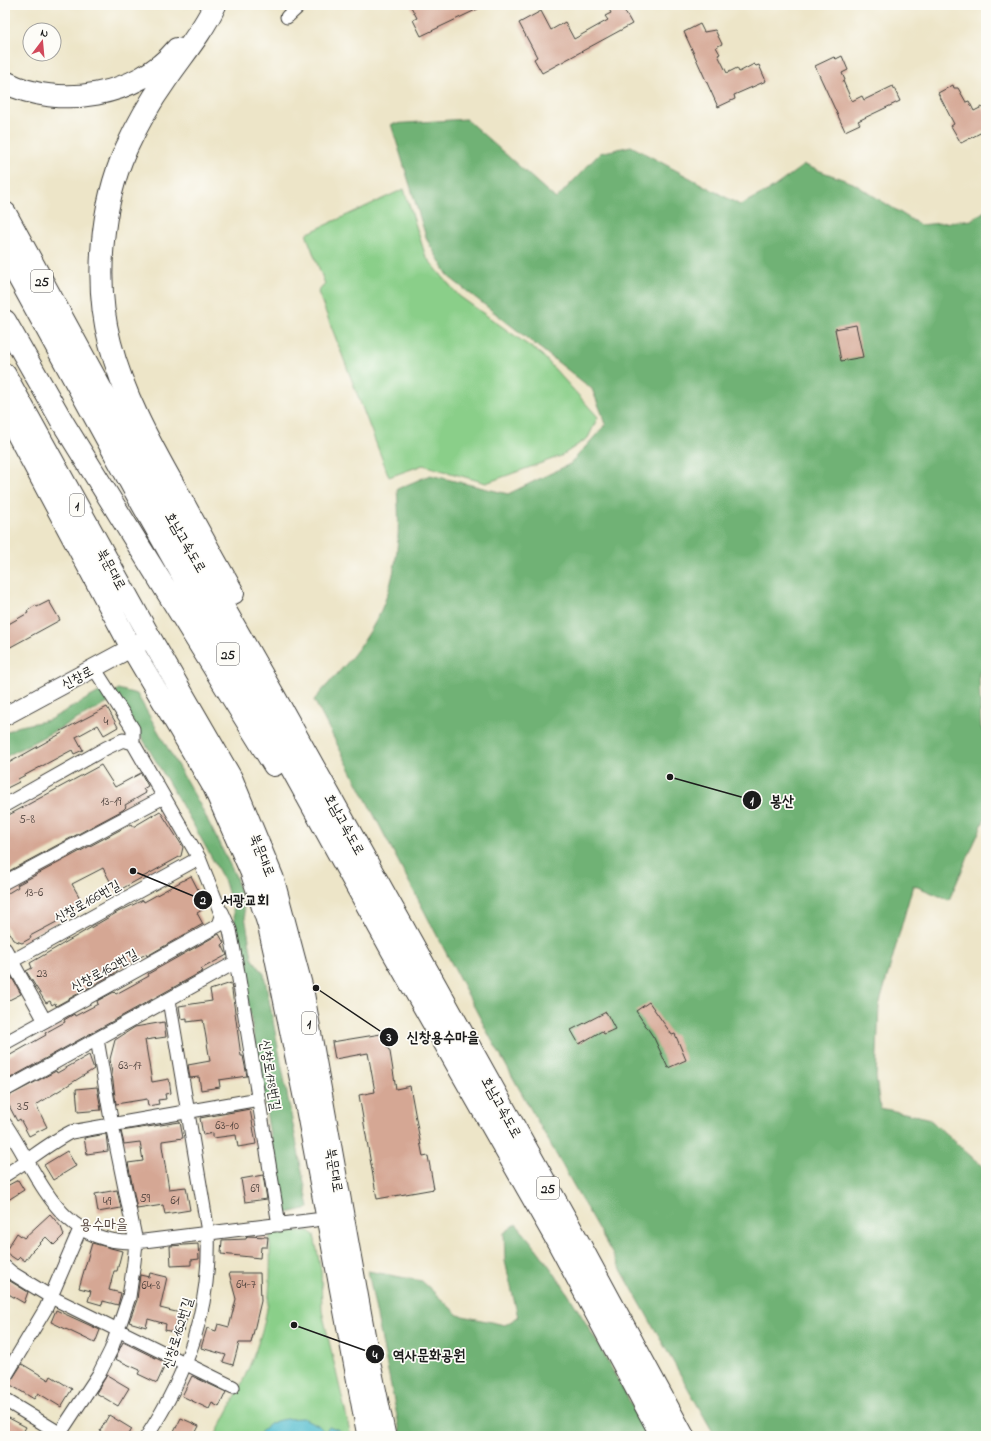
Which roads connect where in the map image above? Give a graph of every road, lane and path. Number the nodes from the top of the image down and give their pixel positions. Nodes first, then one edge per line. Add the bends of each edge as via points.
1 (204, 5) edge
2 (215, 5) edge
3 (300, 5) edge
4 (287, 17) dead end
5 (5, 82) edge
6 (5, 213) edge
7 (5, 252) edge
8 (5, 322) edge
9 (5, 374) edge
10 (5, 411) edge
11 (150, 637) junction
12 (132, 647) junction
13 (94, 668) junction
14 (274, 696) junction
15 (5, 716) edge
16 (133, 743) junction
17 (164, 797) junction
18 (5, 805) edge
19 (327, 833) junction
20 (199, 858) junction
21 (5, 882) edge
22 (224, 922) junction
23 (5, 949) edge
24 (12, 961) junction
25 (236, 962) junction
26 (169, 1000) junction
27 (45, 1021) junction
28 (97, 1039) junction
29 (5, 1043) edge
30 (5, 1090) edge
31 (259, 1099) junction
32 (189, 1112) junction
33 (112, 1124) junction
34 (6, 1128) edge
35 (27, 1162) junction
36 (5, 1175) edge
37 (315, 1220) dead end
38 (279, 1225) junction
39 (80, 1228) junction
40 (208, 1232) junction
41 (136, 1242) junction
42 (5, 1267) edge
43 (51, 1296) junction
44 (119, 1331) junction
45 (185, 1364) junction
46 (5, 1377) edge
47 (233, 1388) dead end
48 (5, 1400) edge
49 (62, 1435) edge
50 (147, 1436) edge
51 (368, 1436) edge
52 (385, 1436) edge
53 (662, 1436) edge
54 (683, 1436) edge

1 - 5 highway via 189,34 170,56 136,81 84,96 54,96 32,92
2 - 14 highway via 201,31 141,119 126,150 106,216 103,299 110,342 129,399 160,462 246,618
3 - 4 street
6 - 14 highway, 호남고속도로 / 25 via 150,479
7 - 19 highway, 호남고속도로 / 25 via 134,489
8 - 19 highway via 63,423 276,768
9 - 11 main road, 북문대로 / 1
10 - 12 main road, 북문대로 / 1
11 - 12 main road, 신창로
11 - 52 main road, 북문대로 / 1 via 232,779 273,878 282,907 303,991
12 - 13 main road, 신창로
12 - 51 main road, 북문대로 / 1 via 214,788 251,872 268,924 307,1111
13 - 15 main road, 신창로
13 - 16 street, 신창로178번길 via 133,730
14 - 54 highway, 호남고속도로 / 25 via 575,1236
16 - 17 street, 신창로178번길
16 - 18 street via 123,740 106,748
17 - 20 street, 신창로178번길
17 - 21 street
19 - 53 highway, 호남고속도로 / 25 via 557,1240
20 - 22 street, 신창로178번길
20 - 24 street, 신창로166번길
22 - 25 street, 신창로178번길
22 - 27 street, 신창로162번길
23 - 24 street
24 - 27 street
25 - 26 street
25 - 31 street, 신창로178번길
26 - 28 street
26 - 32 street, 신창로162번길
27 - 29 street, 신창로162번길
28 - 30 street
28 - 33 street
31 - 32 street
31 - 38 street, 신창로178번길
32 - 33 street
32 - 40 street, 신창로162번길
33 - 35 street via 77,1131 60,1138
33 - 41 street
34 - 35 street
35 - 36 street
35 - 39 street via 53,1203
37 - 38 street
38 - 40 street
39 - 41 street via 113,1240
39 - 43 street
40 - 41 street
40 - 45 street, 신창로162번길 via 206,1292
41 - 44 street via 133,1276
42 - 43 street
43 - 44 street
43 - 46 street via 38,1323
44 - 45 street
44 - 49 street via 99,1374
45 - 47 street
45 - 50 street, 신창로162번길 via 168,1401
48 - 49 street

